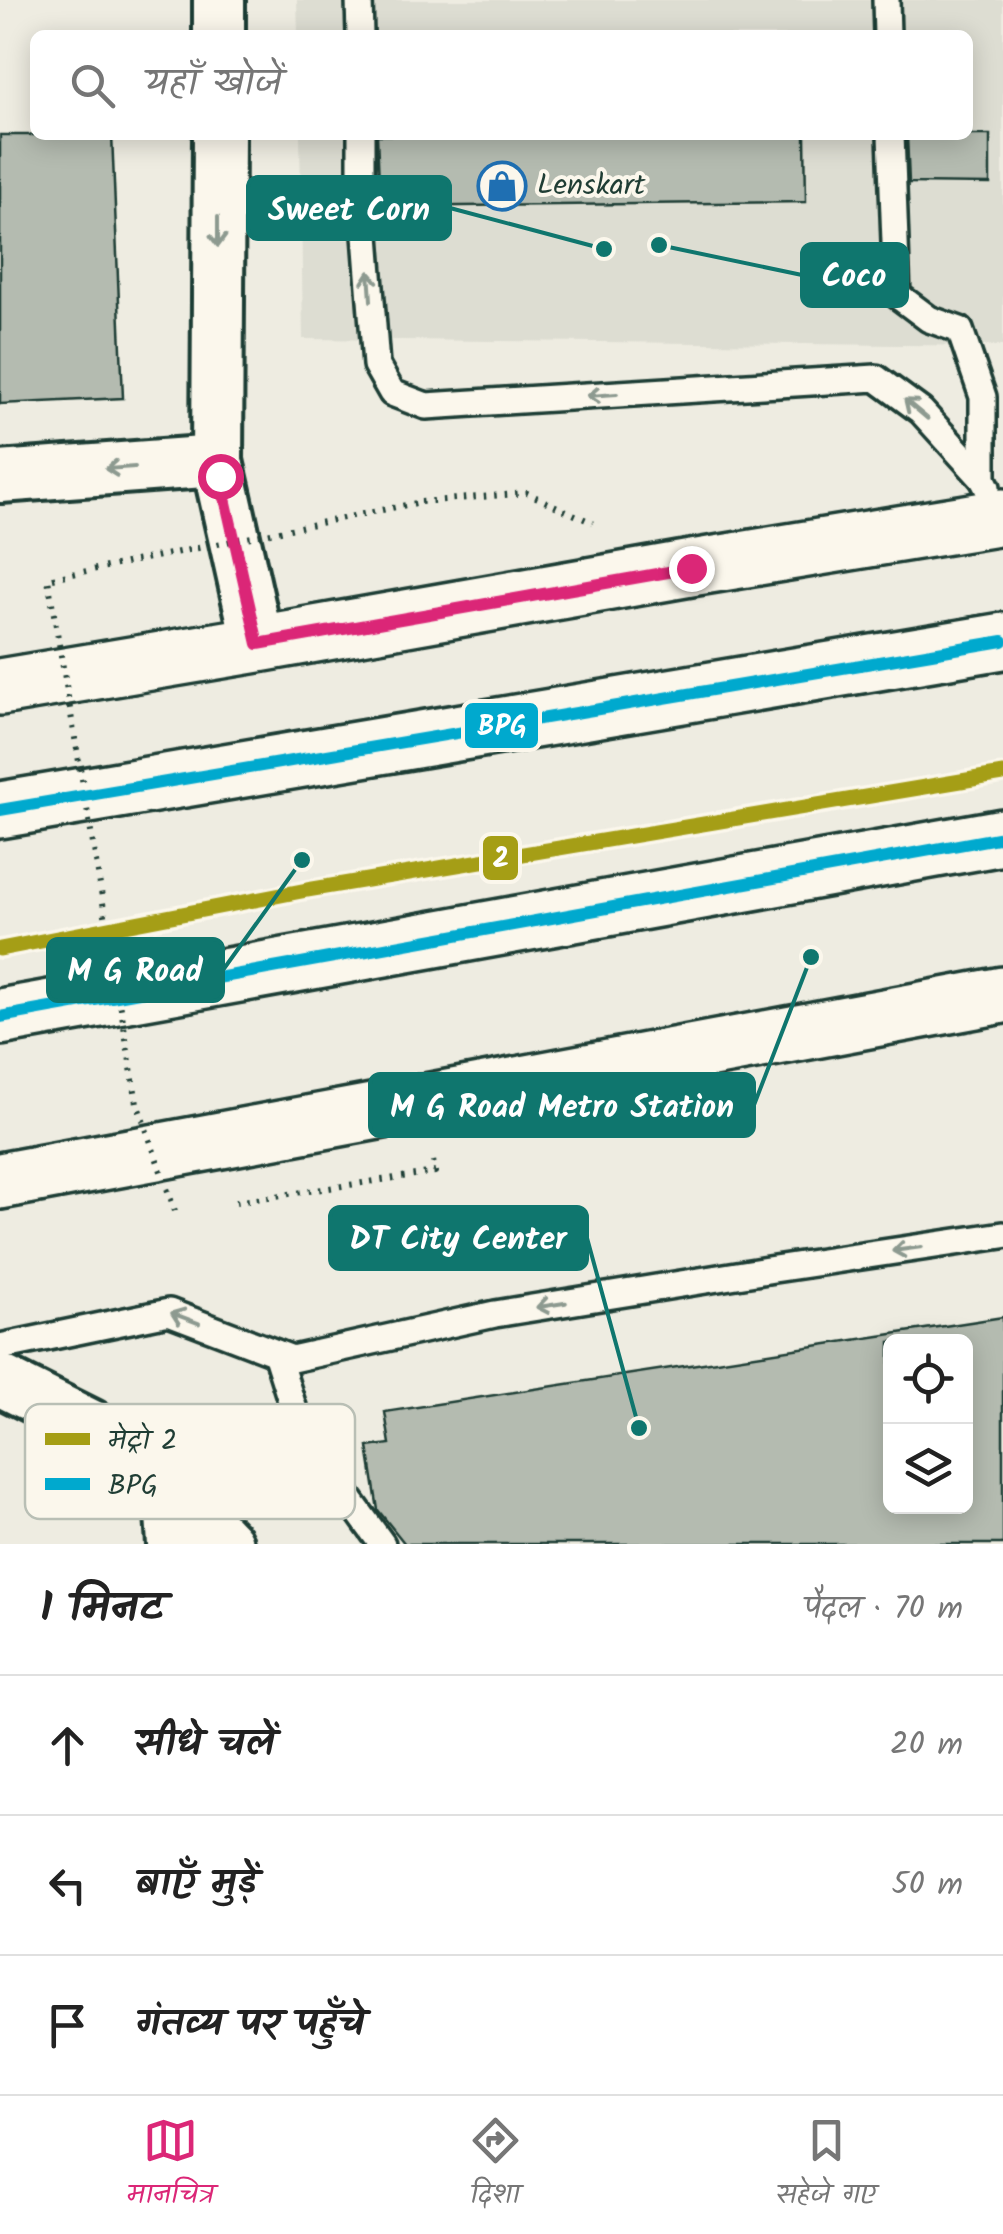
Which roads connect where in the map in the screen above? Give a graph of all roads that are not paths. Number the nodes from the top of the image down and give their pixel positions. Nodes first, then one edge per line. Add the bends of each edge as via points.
1 (219, 0) edge
2 (359, 0) edge
3 (886, 0) edge
4 (219, 30) edge
5 (360, 30) edge
6 (887, 30) edge
7 (218, 140) edge
8 (361, 140) edge
9 (890, 140) edge
10 (217, 461) junction
11 (0, 477) edge
12 (997, 512) edge
13 (1003, 641) edge
14 (258, 644) junction
15 (0, 687) edge
16 (0, 810) edge
17 (1003, 837) edge
18 (1003, 996) edge
19 (0, 1017) edge
20 (0, 1180) edge
21 (1003, 1235) edge
22 (0, 1347) edge
23 (276, 1354) junction
24 (0, 1380) edge
25 (48, 1404) edge
26 (292, 1404) edge
27 (355, 1507) edge
28 (171, 1519) edge
29 (203, 1519) edge
30 (173, 1544) edge
31 (227, 1544) edge
32 (382, 1544) edge

1 - 4 street
2 - 5 lane
3 - 6 lane
7 -> 10 street
12 -> 8 lane via 921,411 876,378 426,406 392,393 376,365
9 - 12 lane via 897,295 960,330 984,397
10 -> 11 street
10 - 14 street
12 - 14 main road
13 - 16 main road
14 - 15 main road
17 - 19 main road
18 - 20 main road
21 -> 23 lane via 495,1314 292,1360
23 -> 22 lane via 169,1312
23 - 26 lane
24 - 25 street
27 - 32 lane
28 - 30 street
29 - 31 street

